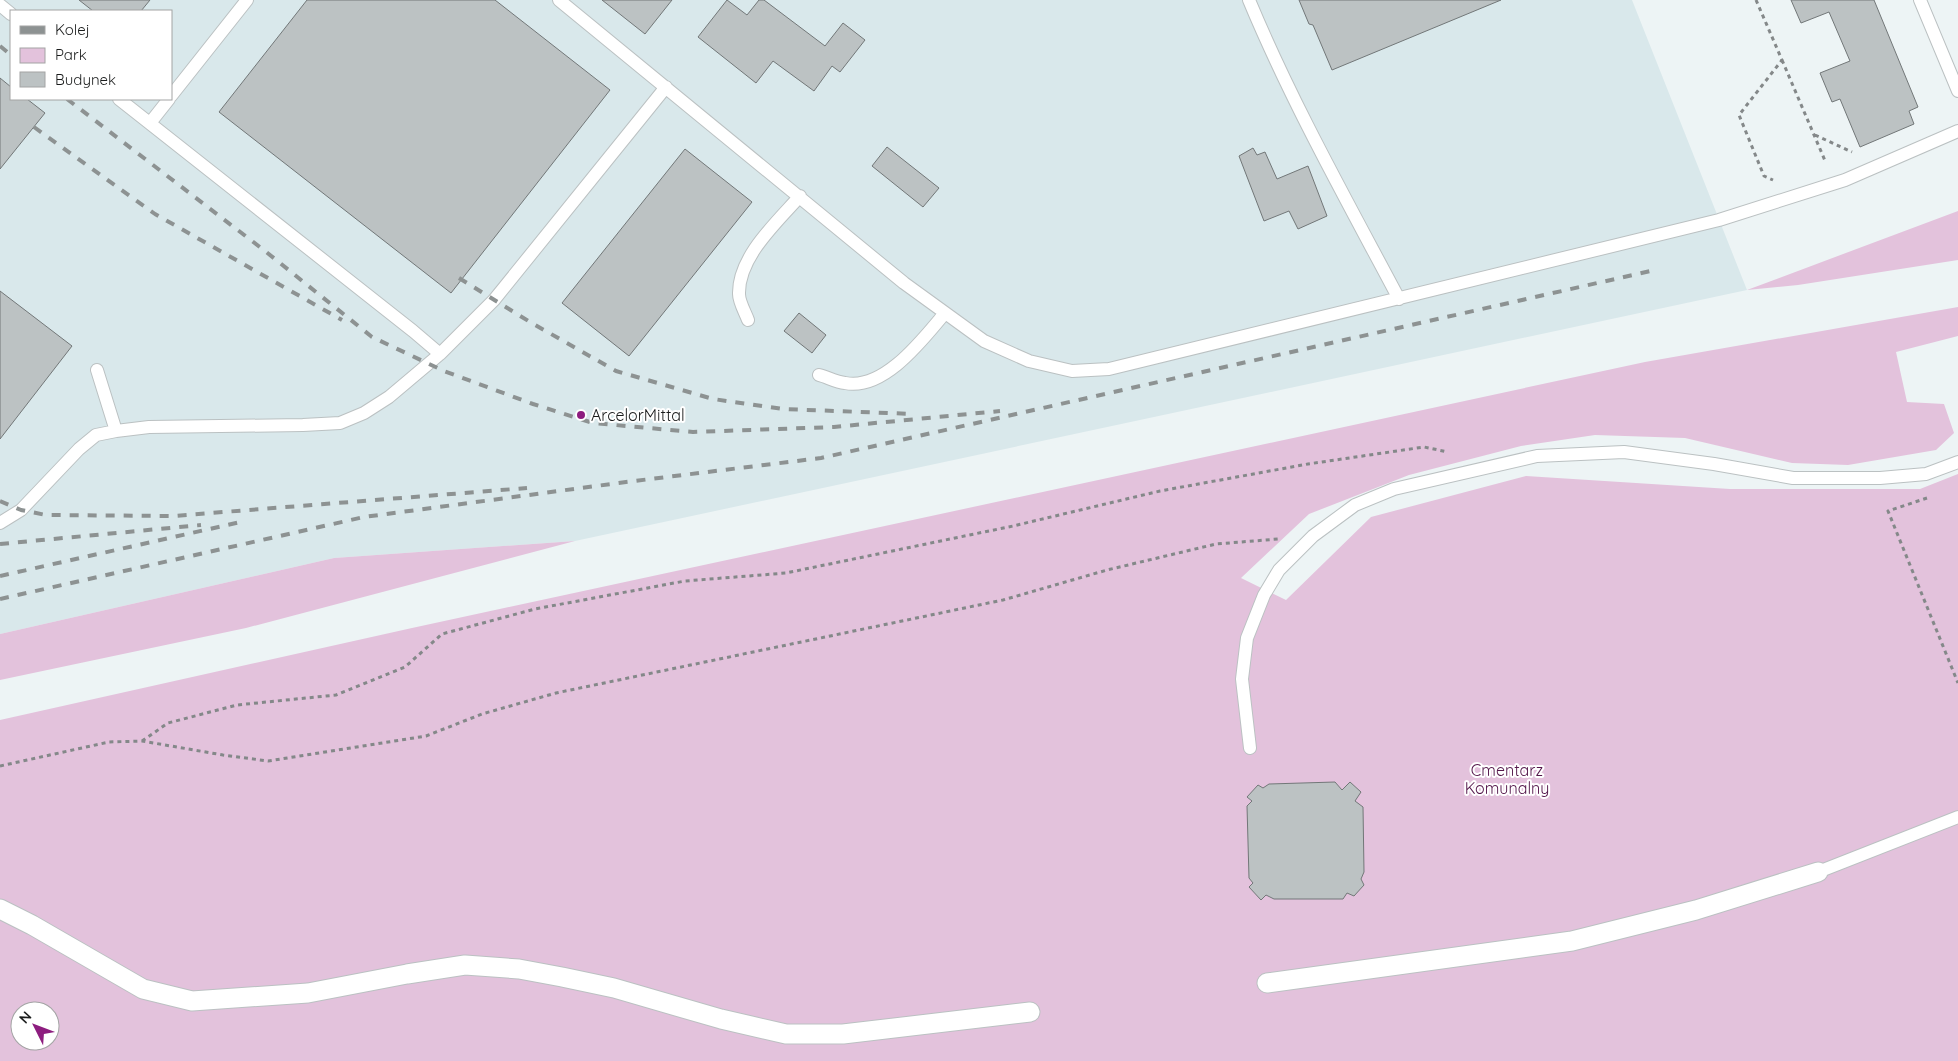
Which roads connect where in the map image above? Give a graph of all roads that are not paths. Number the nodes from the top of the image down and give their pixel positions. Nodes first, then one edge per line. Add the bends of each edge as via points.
1 (247, 0) edge
2 (559, 0) edge
3 (1249, 0) edge
4 (1920, 0) edge
5 (666, 87) junction
6 (1958, 91) edge
7 (172, 95) edge
8 (120, 100) edge
9 (168, 100) edge
10 (150, 123) junction
11 (1958, 130) edge
12 (800, 196) junction
13 (1399, 299) junction
14 (945, 313) junction
15 (748, 320) dead end
16 (440, 354) junction
17 (97, 370) dead end
18 (819, 375) dead end
19 (116, 431) junction
20 (1958, 462) edge
21 (0, 523) edge
22 (1250, 748) dead end
23 (1958, 817) edge
24 (1818, 872) joint
25 (0, 909) edge
26 (1266, 983) dead end
27 (1030, 1012) dead end

1 - 7 lane
2 - 5 lane
3 - 13 lane via 1285,79
4 - 6 lane
5 - 12 lane
5 - 16 lane via 494,300
8 - 10 lane
9 - 10 lane
10 - 16 lane
11 - 13 lane via 1845,180 1719,220
12 - 14 lane
12 - 15 lane via 761,240 742,270 739,295
13 - 14 lane via 1109,369 1072,371 1028,361 984,341
14 - 18 lane via 894,368 870,381 846,384
16 - 19 lane via 389,397 340,423 149,427
17 - 19 lane
19 - 21 lane via 96,435 21,510
20 - 22 lane via 1926,474 1880,478 1792,478 1624,452 1537,456 1394,489 1355,505 1313,536 1279,570 1264,595 1247,638 1242,678
23 - 24 lane
24 - 26 street via 1696,910 1572,941
25 - 27 street via 143,989 192,1001 308,992 465,965 519,969 614,988 786,1034 843,1034

